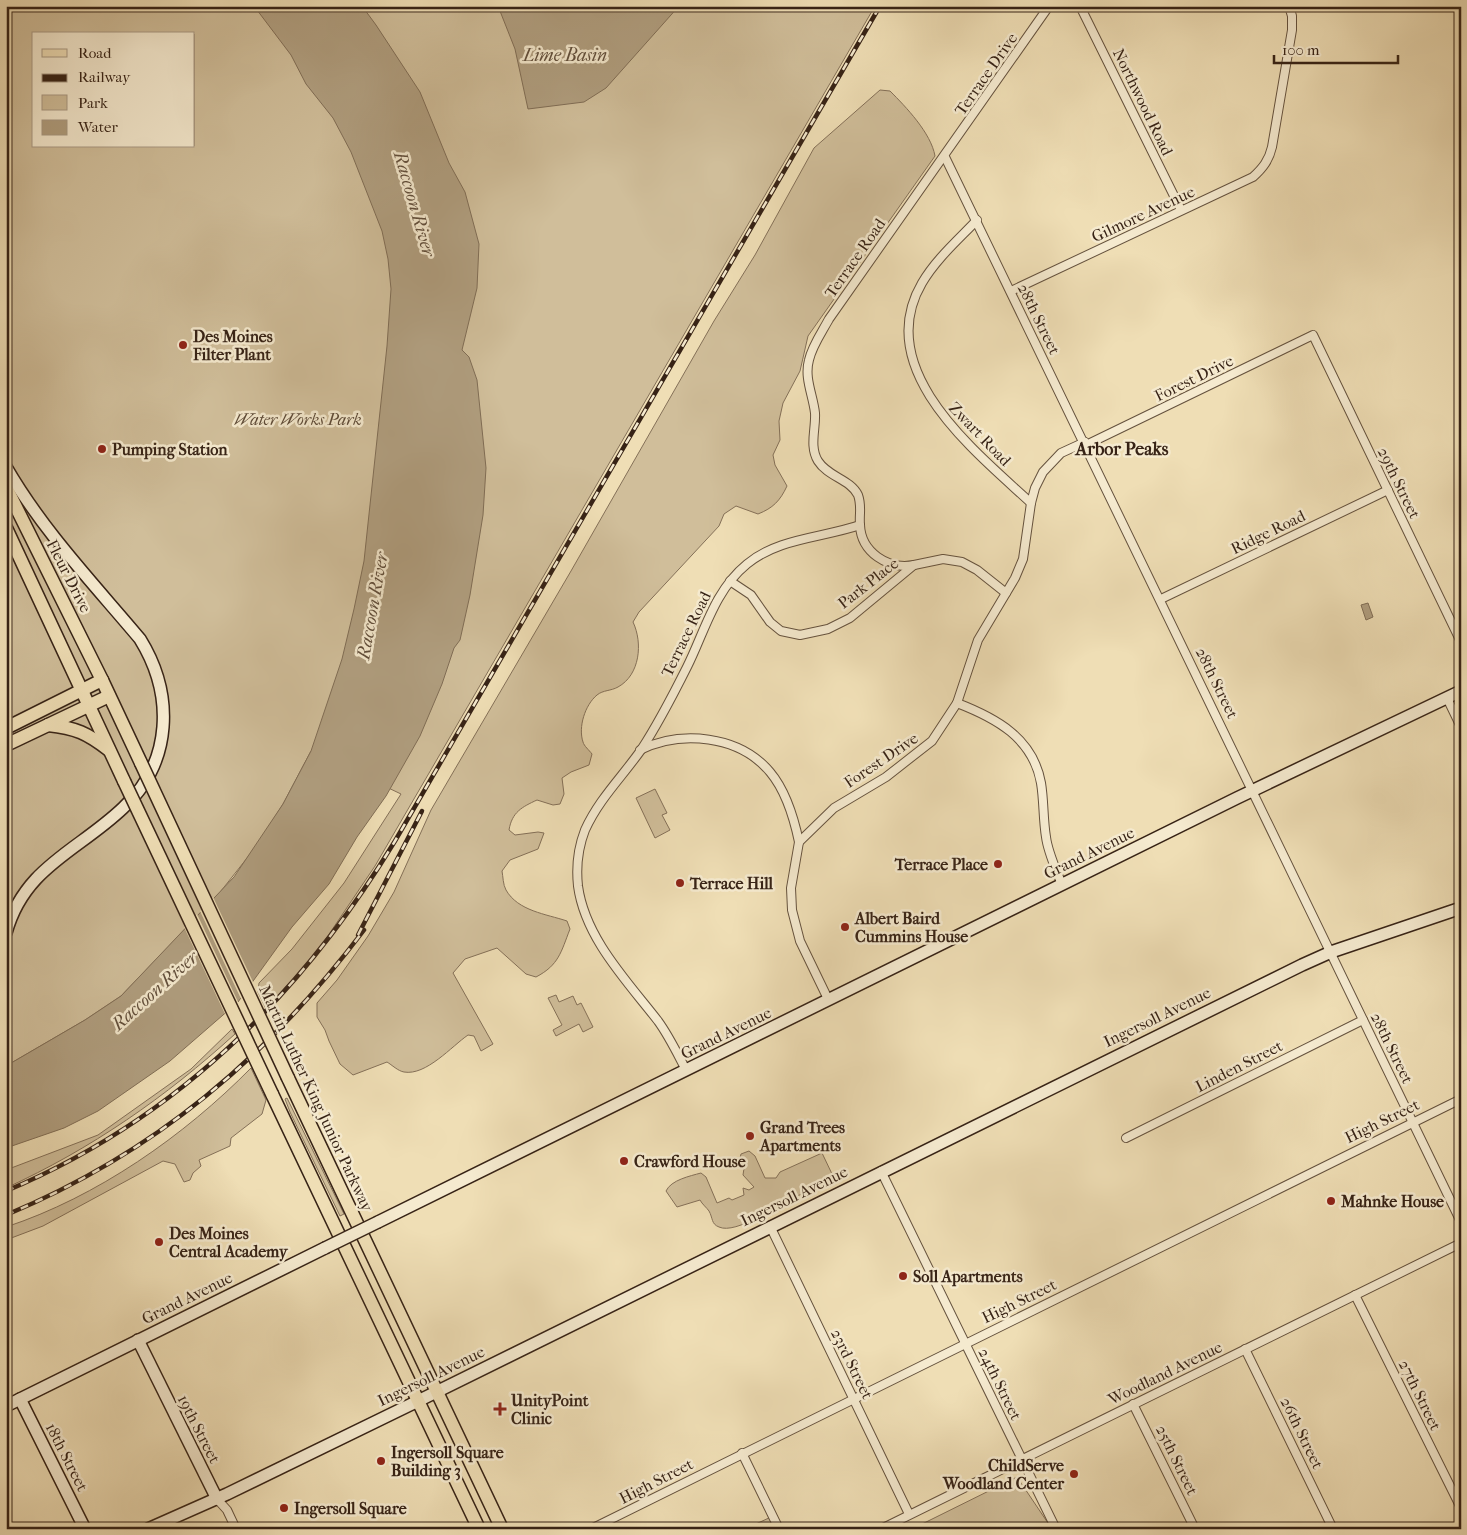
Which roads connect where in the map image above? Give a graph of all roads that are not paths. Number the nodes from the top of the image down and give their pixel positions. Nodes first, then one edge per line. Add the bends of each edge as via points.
1 (1049, 6) edge
2 (1080, 6) edge
3 (1289, 6) edge
4 (945, 157) junction
5 (1181, 210) junction
6 (977, 220) junction
7 (1011, 291) junction
8 (1313, 335) joint
9 (1086, 444) junction
10 (6, 467) edge
11 (6, 487) edge
12 (1388, 490) junction
13 (1031, 503) junction
14 (860, 525) junction
15 (6, 528) edge
16 (914, 565) junction
17 (730, 581) junction
18 (1006, 593) junction
19 (1161, 599) junction
20 (1461, 642) edge
21 (102, 680) junction
22 (83, 689) junction
23 (1461, 691) edge
24 (109, 696) junction
25 (1447, 698) junction
26 (957, 703) junction
27 (90, 705) junction
28 (48, 725) junction
29 (1461, 727) edge
30 (6, 728) edge
31 (6, 745) edge
32 (640, 750) junction
33 (111, 751) junction
34 (1253, 790) junction
35 (799, 842) junction
36 (1062, 885) junction
37 (1461, 908) edge
38 (6, 933) edge
39 (1331, 952) junction
40 (828, 999) junction
41 (1363, 1020) junction
42 (686, 1070) junction
43 (1461, 1099) edge
44 (1412, 1122) junction
45 (1126, 1138) dead end
46 (881, 1171) junction
47 (1461, 1222) edge
48 (770, 1226) junction
49 (1461, 1243) edge
50 (1356, 1295) junction
51 (138, 1340) junction
52 (965, 1343) junction
53 (1245, 1349) junction
54 (436, 1392) junction
55 (854, 1398) junction
56 (20, 1399) junction
57 (418, 1401) junction
58 (1133, 1404) junction
59 (6, 1406) edge
60 (742, 1453) junction
61 (1022, 1459) junction
62 (216, 1499) junction
63 (1461, 1508) edge
64 (909, 1514) junction
65 (85, 1529) edge
66 (148, 1529) edge
67 (236, 1529) edge
68 (479, 1529) edge
69 (502, 1529) edge
70 (591, 1529) edge
71 (779, 1529) edge
72 (881, 1529) edge
73 (1056, 1529) edge
74 (1195, 1529) edge
75 (1333, 1529) edge

1 - 4 street, Terrace Drive
2 - 5 street, Northwood Road
3 - 5 street, Gilmore Avenue via 1292,30 1272,147 1265,164 1253,177
4 - 6 street, 28th Street
4 - 14 street, Terrace Road via 829,319 809,360 807,375 815,411 814,453 826,471 857,493 861,505
5 - 7 street, Gilmore Avenue
6 - 7 street, 28th Street
6 - 13 street, Zwart Road via 934,266 919,288 911,313 912,356 924,387 945,421
7 - 9 street, 28th Street
8 - 9 street, Forest Drive
8 - 12 street, 29th Street
9 - 13 street, Forest Drive via 1061,453 1048,465
9 - 19 street, 28th Street
10 - 38 main road via 44,526 140,639 158,676 165,712 158,755 139,790 123,808 40,872 20,897
11 - 21 main road, Fleur Drive
12 - 19 street, Ridge Road
12 - 20 street, 29th Street
13 - 18 street, Forest Drive via 1023,559
14 - 16 street via 866,545 877,557 899,566
14 - 17 street, Terrace Road via 771,549 749,562
15 - 22 main road
16 - 17 street, Park Place via 850,618 828,629 800,635 781,631 770,622 751,595
16 - 18 street, Park Place via 943,559 962,562
17 - 32 street, Terrace Road via 716,601 687,667
18 - 26 street, Forest Drive via 978,640
19 - 34 street, 28th Street
21 - 22 main road
21 - 24 main road, Martin Luther King Junior Parkway
22 - 27 main road
22 - 30 main road
23 - 25 main road, Grand Avenue
24 - 27 main road
24 - 54 main road, Martin Luther King Junior Parkway, bridge
25 - 29 street
25 - 34 main road, Grand Avenue
26 - 35 street, Forest Drive via 932,741 886,777 834,808
26 - 36 street via 984,713 1005,726 1028,749 1041,782 1046,838
27 - 28 main road
27 - 33 main road
28 - 31 main road
28 - 33 main road via 76,728
32 - 35 street via 663,741 695,738 716,741 746,752 763,765 776,782 790,811
32 - 42 street, Terrace Road via 590,821 579,854 578,885 584,909 603,946 669,1038
33 - 57 main road, bridge
34 - 36 main road, Grand Avenue
34 - 39 street, 28th Street
35 - 40 street via 791,888 792,910 800,941
36 - 40 main road, Grand Avenue
37 - 39 main road, Ingersoll Avenue
39 - 41 street, 28th Street
39 - 46 main road, Ingersoll Avenue
40 - 42 main road, Grand Avenue
41 - 44 street, 28th Street
41 - 45 street, Linden Street
42 - 51 main road, Grand Avenue, bridge
43 - 44 street, High Street
44 - 47 street, 28th Street
44 - 52 street, High Street
46 - 48 main road, Ingersoll Avenue
46 - 52 street, 24th Street
48 - 54 main road, Ingersoll Avenue
48 - 55 street, 23rd Street
49 - 50 street, Woodland Avenue
50 - 53 street, Woodland Avenue
50 - 63 street, 27th Street
51 - 56 main road, Grand Avenue
51 - 62 main road, 19th Street
52 - 55 street, High Street
52 - 61 street, 24th Street
53 - 58 street, Woodland Avenue
53 - 75 street, 26th Street
54 - 57 main road, Ingersoll Avenue
54 - 69 main road, Martin Luther King Junior Parkway
55 - 60 street, High Street
55 - 64 street, 23rd Street
56 - 59 main road, Grand Avenue
56 - 65 main road, 18th Street
57 - 62 main road, Ingersoll Avenue
57 - 68 main road
58 - 61 street, Woodland Avenue
58 - 74 street, 25th Street
60 - 70 street, High Street
60 - 71 street
61 - 64 street, Woodland Avenue
61 - 73 street, 24th Street
62 - 66 main road, Ingersoll Avenue
62 - 67 street, 19th Street via 227,1510
64 - 72 street, Woodland Avenue

